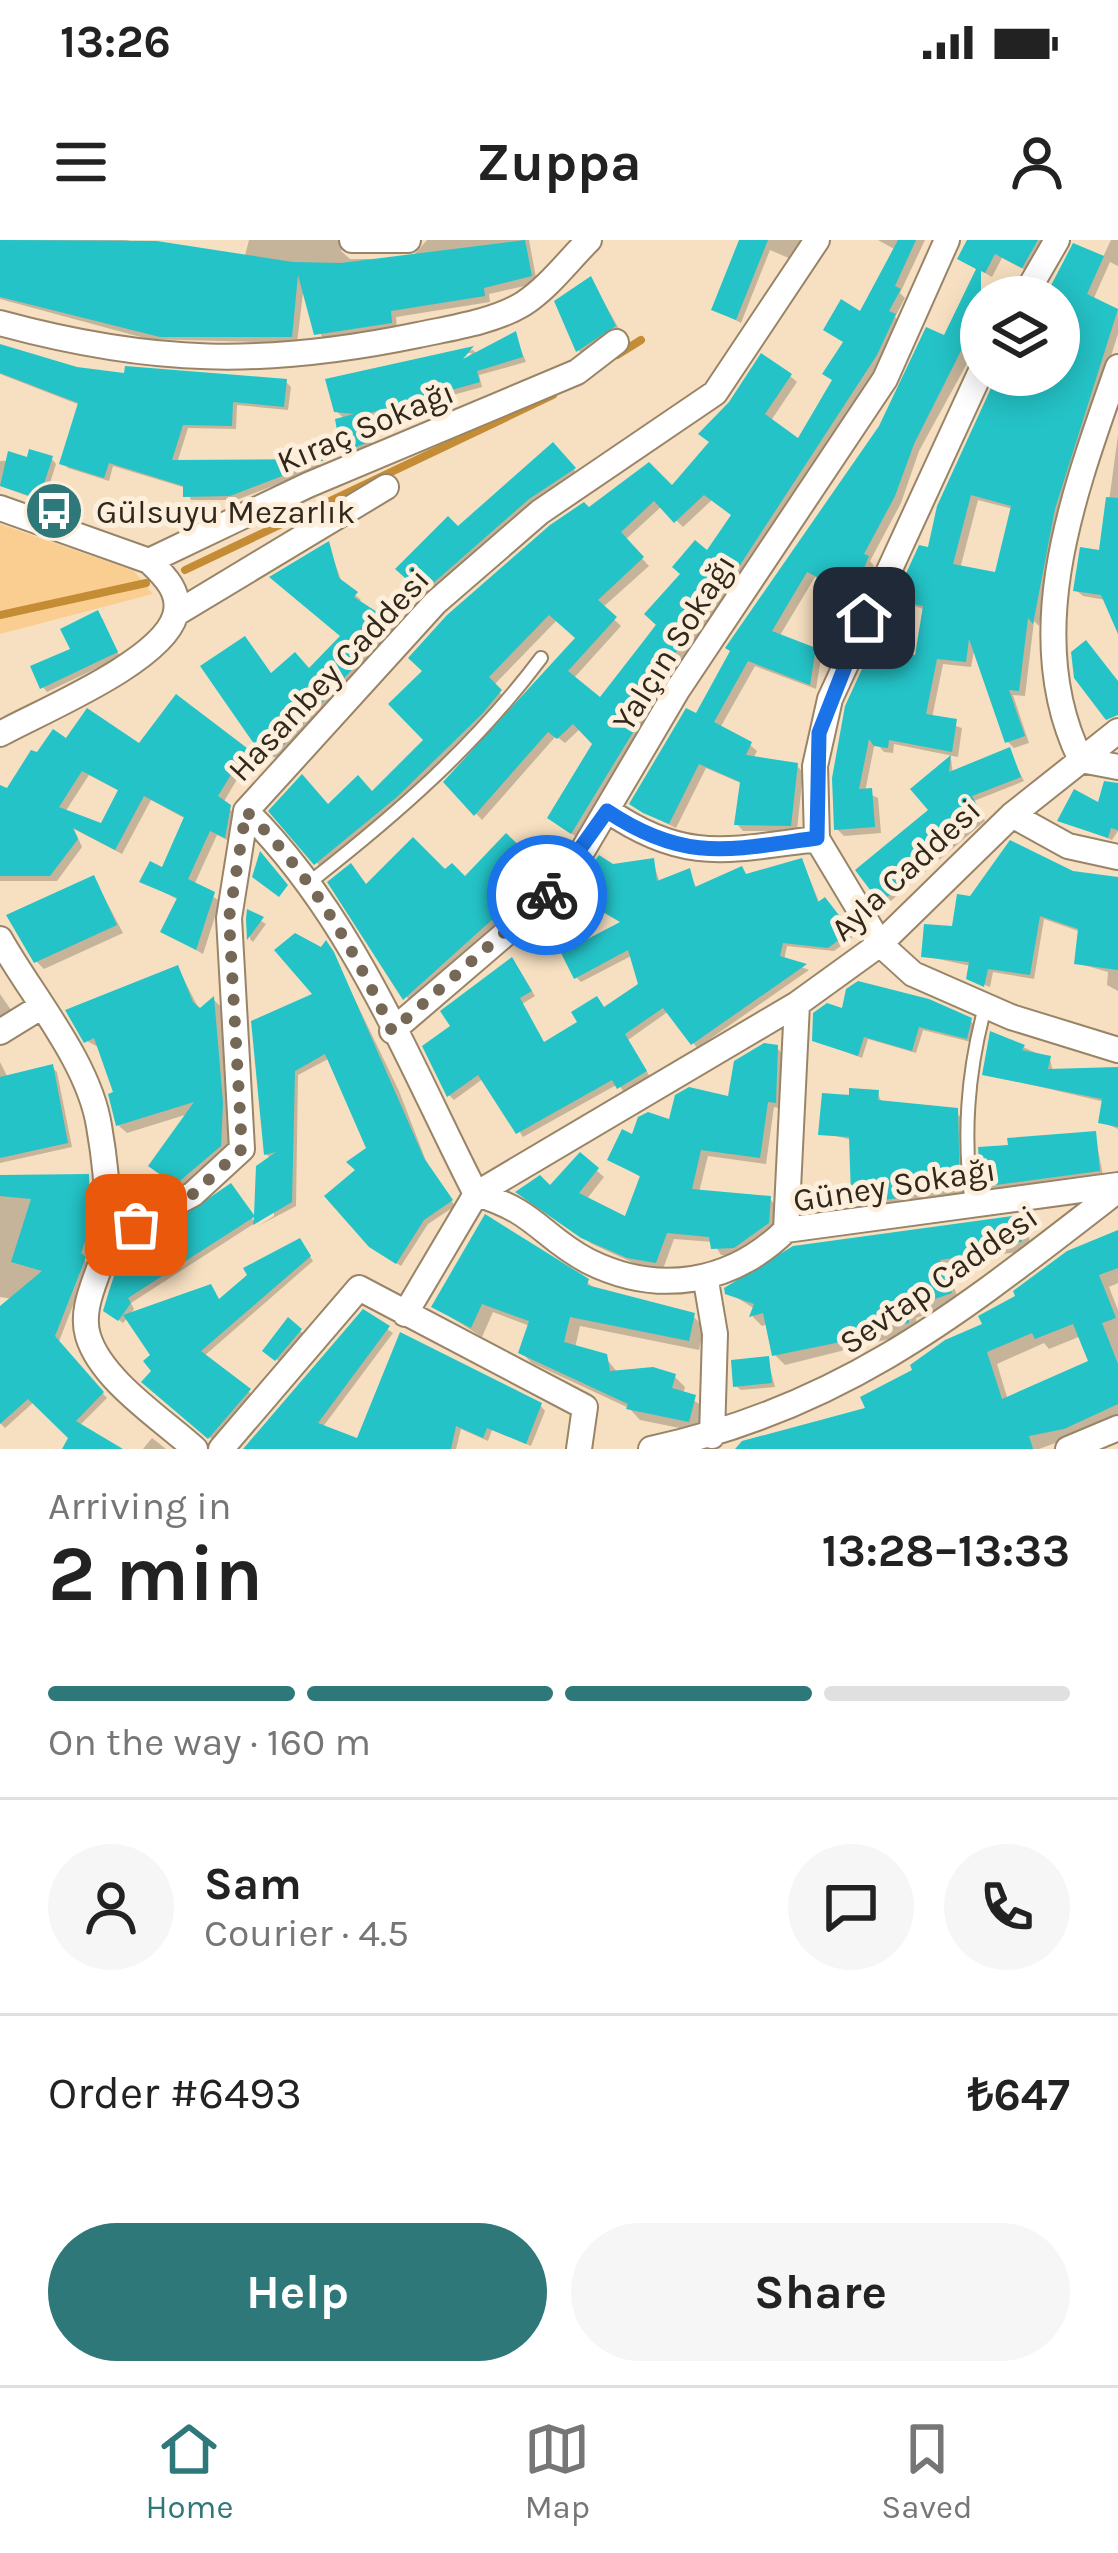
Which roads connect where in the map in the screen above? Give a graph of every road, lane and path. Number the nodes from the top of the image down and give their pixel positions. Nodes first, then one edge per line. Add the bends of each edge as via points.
1 (352, 240) edge
2 (408, 240) edge
3 (589, 240) edge
4 (817, 240) edge
5 (947, 240) edge
6 (1057, 240) edge
7 (1036, 276) edge
8 (0, 323) edge
9 (616, 342) dead end
10 (1118, 368) edge
11 (969, 396) edge
12 (386, 487) dead end
13 (0, 508) edge
14 (149, 561) junction
15 (177, 613) junction
16 (541, 658) dead end
17 (1118, 731) edge
18 (0, 734) edge
19 (1081, 760) junction
20 (1118, 767) edge
21 (246, 811) junction
22 (607, 811) junction
23 (1012, 815) junction
24 (817, 838) junction
25 (1118, 857) edge
26 (310, 882) junction
27 (0, 939) edge
28 (880, 944) junction
29 (797, 1004) junction
30 (985, 1006) junction
31 (39, 1008) junction
32 (392, 1031) junction
33 (0, 1032) edge
34 (1118, 1050) edge
35 (1118, 1188) edge
36 (476, 1194) junction
37 (972, 1205) junction
38 (787, 1230) junction
39 (107, 1240) junction
40 (706, 1280) junction
41 (405, 1314) junction
42 (1118, 1428) edge
43 (712, 1436) junction
44 (196, 1449) edge
45 (220, 1449) edge
46 (579, 1449) edge
47 (651, 1449) edge
48 (1068, 1449) edge

1 - 2 street
3 - 8 street via 509,311 335,351 159,357
4 - 21 street, Hasanbey Caddesi via 715,393 540,512 435,603
5 - 22 street, Yalçın Sokağı via 885,379 677,689
6 - 7 street
9 - 14 street, Kıraç Sokağı via 577,372
10 - 19 street via 1058,576 1049,638 1055,697
11 - 24 street via 830,699 814,766
12 - 15 street
13 - 14 street
14 - 15 street via 168,579
15 - 18 street via 167,632 119,670
16 - 26 lane via 409,805
17 - 19 street, Ayla Caddesi
19 - 20 street
19 - 23 street, Ayla Caddesi
21 - 26 street
21 - 39 street, Hasanbey Caddesi via 229,918 242,1149 193,1194
22 - 24 street via 673,847
22 - 32 street, Yalçın Sokağı via 539,905
23 - 25 street via 1068,845
23 - 28 street, Ayla Caddesi
24 - 28 street
26 - 32 street via 351,943
27 - 31 street
28 - 29 street, Ayla Caddesi
28 - 30 street via 913,974
29 - 36 street, Ayla Caddesi
29 - 38 street
30 - 34 street
30 - 37 lane via 968,1088 964,1150
31 - 33 street
31 - 39 street via 91,1091
32 - 36 street
35 - 37 street, Güney Sokağı
35 - 43 street, Sevtap Caddesi via 961,1312 861,1374
36 - 40 street via 527,1212 587,1260 653,1278
36 - 41 street, Ayla Caddesi
37 - 38 street, Güney Sokağı
38 - 40 street, Güney Sokağı via 745,1264
39 - 44 street via 88,1340 112,1373
40 - 43 street via 715,1334
41 - 45 street via 358,1288
41 - 46 street via 585,1407
42 - 48 street
43 - 47 street, Sevtap Caddesi

